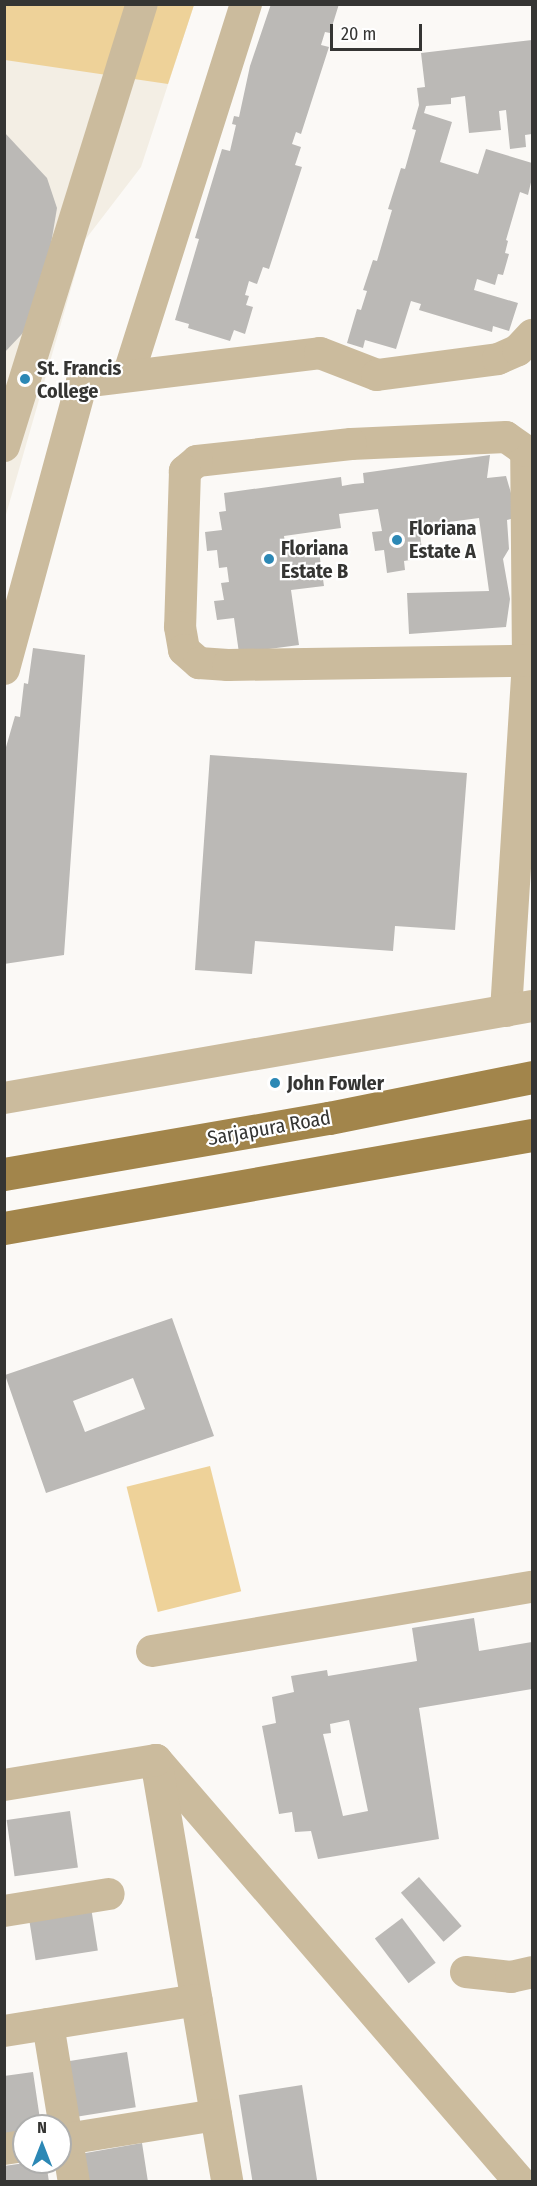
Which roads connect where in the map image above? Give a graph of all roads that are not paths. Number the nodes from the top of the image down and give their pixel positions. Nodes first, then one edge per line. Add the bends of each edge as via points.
1 (142, 4) edge
2 (246, 4) edge
3 (532, 335) edge
4 (128, 376) junction
5 (6, 435) edge
6 (528, 661) junction
7 (4, 669) edge
8 (519, 1009) edge
9 (532, 1077) edge
10 (4, 1098) edge
11 (532, 1135) edge
12 (4, 1174) edge
13 (4, 1228) edge
14 (532, 1587) edge
15 (152, 1651) dead end
16 (156, 1760) junction
17 (4, 1785) edge
18 (109, 1894) dead end
19 (4, 1911) edge
20 (466, 1972) dead end
21 (532, 1972) edge
22 (197, 2000) junction
23 (48, 2024) junction
24 (4, 2031) edge
25 (60, 2114) edge
26 (216, 2115) junction
27 (72, 2139) edge
28 (227, 2181) edge
29 (520, 2181) edge

1 - 5 street
2 - 4 street
3 - 4 street via 518,350 498,359 377,375 320,353
4 - 7 street via 82,382
6 - 6 street via 526,451 506,437 351,444 197,461 185,471 180,627 184,650 199,663
6 - 8 street
8 - 10 street
9 - 12 main road, Sarjapura Road via 329,1118
11 - 13 main road
14 - 15 street
16 - 17 street
16 - 22 street
16 - 29 street
18 - 19 street
20 - 21 street via 511,1977
22 - 23 street
22 - 26 street
23 - 24 street
23 - 25 street
26 - 27 street
26 - 28 street

